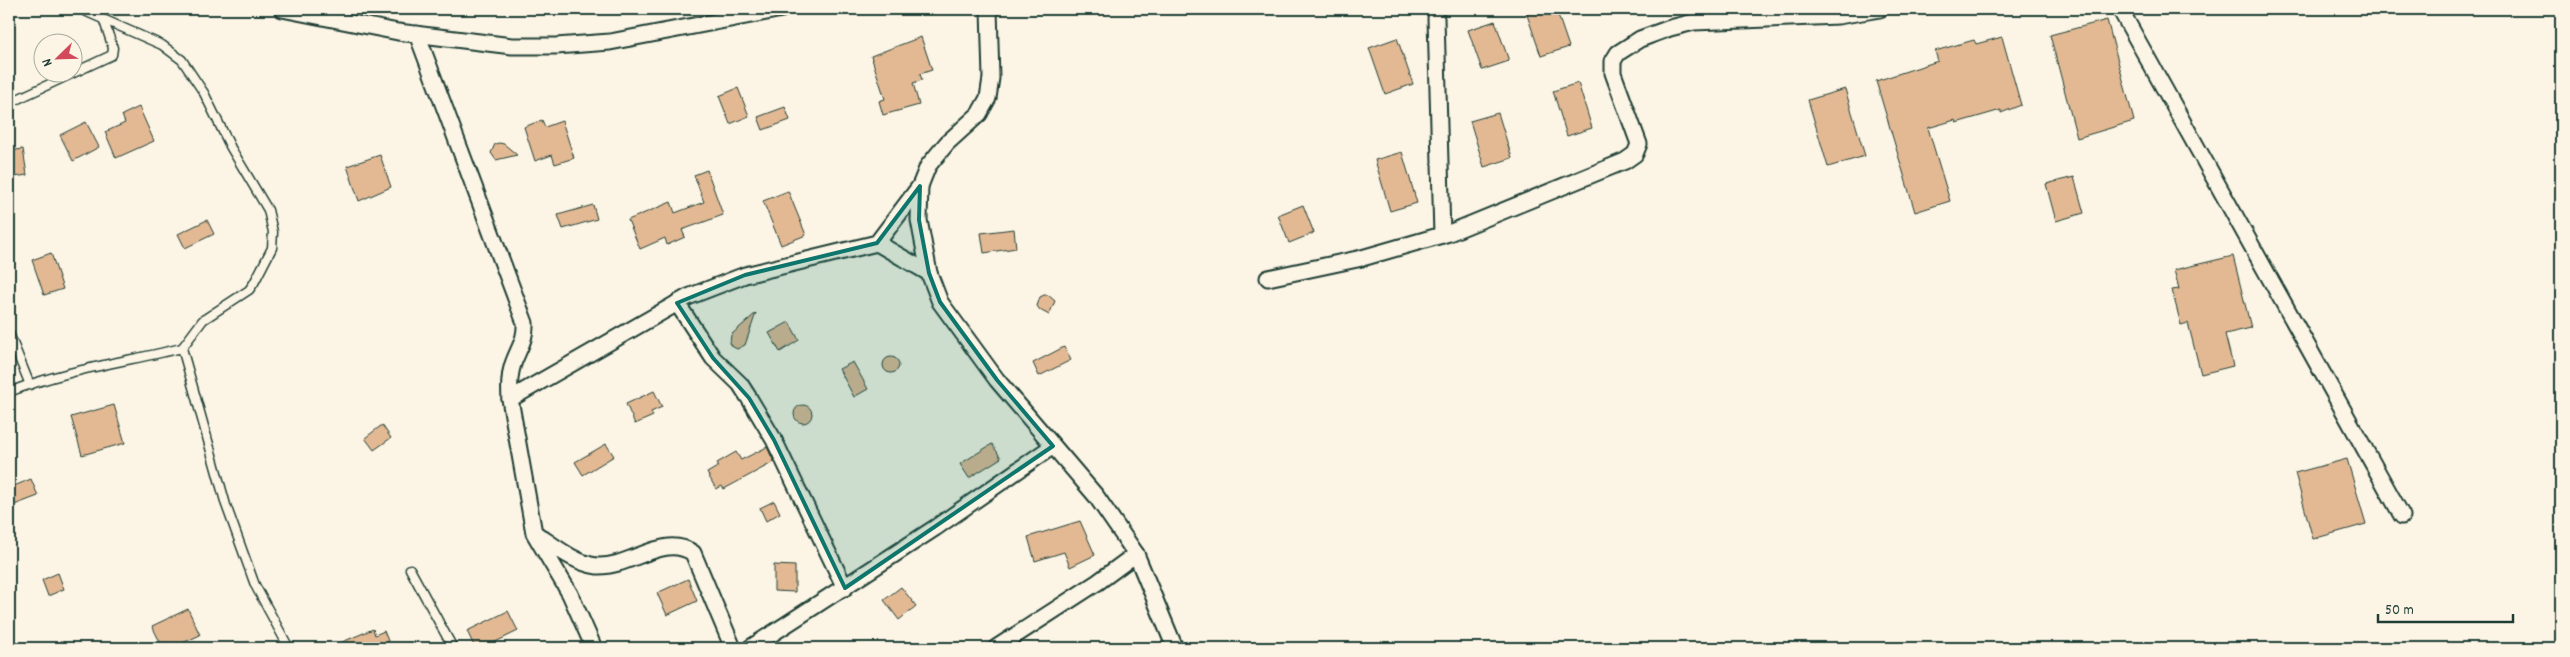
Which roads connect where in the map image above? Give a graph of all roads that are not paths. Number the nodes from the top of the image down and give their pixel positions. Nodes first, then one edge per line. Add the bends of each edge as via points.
1 (80, 9) edge
2 (282, 9) edge
3 (782, 9) edge
4 (989, 9) edge
5 (1880, 9) edge
6 (2120, 9) edge
7 (1436, 18) dead end
8 (104, 21) junction
9 (417, 34) junction
10 (9, 103) edge
11 (920, 186) junction
12 (1442, 235) junction
13 (876, 242) junction
14 (929, 273) junction
15 (1268, 278) dead end
16 (677, 303) junction
17 (9, 333) edge
18 (182, 348) junction
19 (30, 384) junction
20 (9, 392) edge
21 (510, 399) junction
22 (1053, 446) junction
23 (2402, 516) dead end
24 (534, 533) junction
25 (1136, 554) junction
26 (410, 569) dead end
27 (845, 588) junction
28 (289, 648) edge
29 (453, 648) edge
30 (594, 648) edge
31 (733, 648) edge
32 (750, 648) edge
33 (996, 648) edge
34 (1174, 648) edge

1 - 8 lane
2 - 9 street
3 - 9 street via 610,42 556,46 512,46
4 - 11 street via 991,78 988,98 979,114 947,142 928,166
5 - 12 street via 1838,16 1694,22 1640,39 1618,53 1613,61 1613,73 1639,144 1635,154 1625,161
6 - 23 street
7 - 12 street
8 - 10 lane via 113,48 112,55
8 - 18 lane via 162,45 182,60 204,93 231,148 268,210 273,232 272,248 254,283 249,290 203,320
9 - 21 street via 525,323 526,334 509,380
11 - 13 street
11 - 14 street via 919,220
12 - 15 street via 1362,258
13 - 14 street
13 - 16 street via 745,275
14 - 22 street via 940,302 962,335
16 - 21 street
16 - 27 street via 713,358 740,384 774,440
17 - 19 lane
18 - 19 lane
18 - 28 lane via 226,506 255,585
19 - 20 lane
21 - 24 street
22 - 25 street via 1096,496
22 - 27 street
24 - 30 street via 570,594
24 - 31 street via 596,566 627,561 668,546 682,546 692,553
25 - 33 street
25 - 34 street
26 - 29 lane
27 - 32 street

